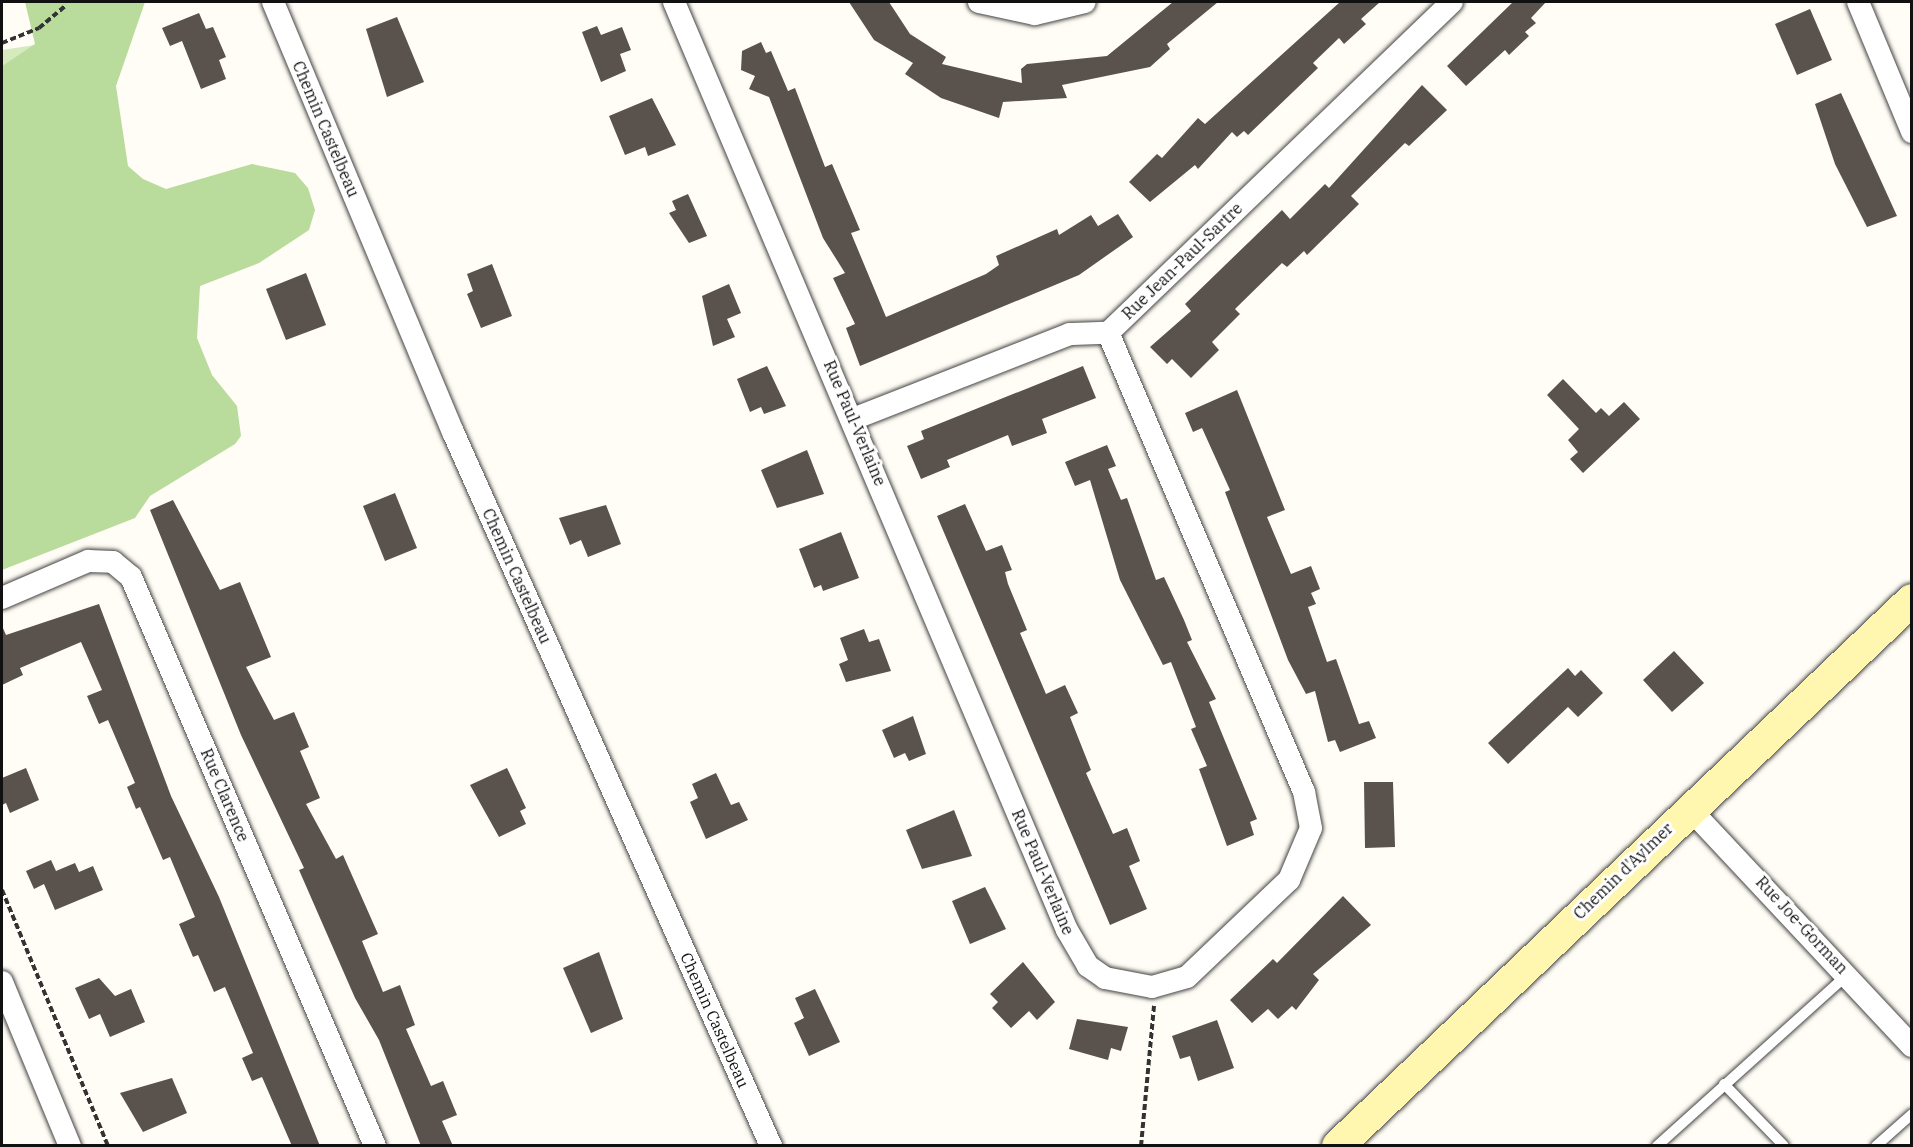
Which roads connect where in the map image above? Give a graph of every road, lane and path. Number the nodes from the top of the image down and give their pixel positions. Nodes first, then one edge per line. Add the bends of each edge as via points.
1 (273, 2) edge
2 (674, 2) edge
3 (979, 2) edge
4 (1085, 2) edge
5 (1452, 2) edge
6 (1858, 2) edge
7 (64, 6) dead end
8 (2, 43) edge
9 (1911, 132) edge
10 (1108, 333) junction
11 (853, 419) junction
12 (2, 598) edge
13 (1911, 600) edge
14 (1689, 808) junction
15 (2, 890) edge
16 (1848, 974) junction
17 (2, 982) edge
18 (1152, 987) junction
19 (1911, 1046) edge
20 (1724, 1084) junction
21 (1911, 1114) edge
22 (70, 1146) edge
23 (108, 1146) edge
24 (375, 1146) edge
25 (771, 1146) edge
26 (1141, 1146) edge
27 (1338, 1146) edge
28 (1657, 1146) edge
29 (1784, 1146) edge
30 (1876, 1146) edge

1 - 25 street, Chemin Castelbeau via 453,432
2 - 11 street, Rue Paul-Verlaine
3 - 4 street via 1035,14
5 - 10 street, Rue Jean-Paul-Sartre
6 - 9 street
7 - 8 path via 39,28
10 - 11 street, Rue Jean-Paul-Sartre via 1070,334
10 - 18 street, Rue Paul-Verlaine via 1304,792 1311,828 1289,879 1187,978
11 - 18 street, Rue Paul-Verlaine via 1078,952 1105,978
12 - 24 street, Rue Clarence via 88,561 113,562 131,577
13 - 14 main road, Chemin d'Aylmer
14 - 16 street, Rue Joe-Gorman
14 - 27 main road, Chemin d'Aylmer
15 - 23 path
16 - 19 street, Rue Joe-Gorman
16 - 20 lane
17 - 22 street
18 - 26 path via 1156,1018
20 - 28 lane
20 - 29 lane
21 - 30 lane

